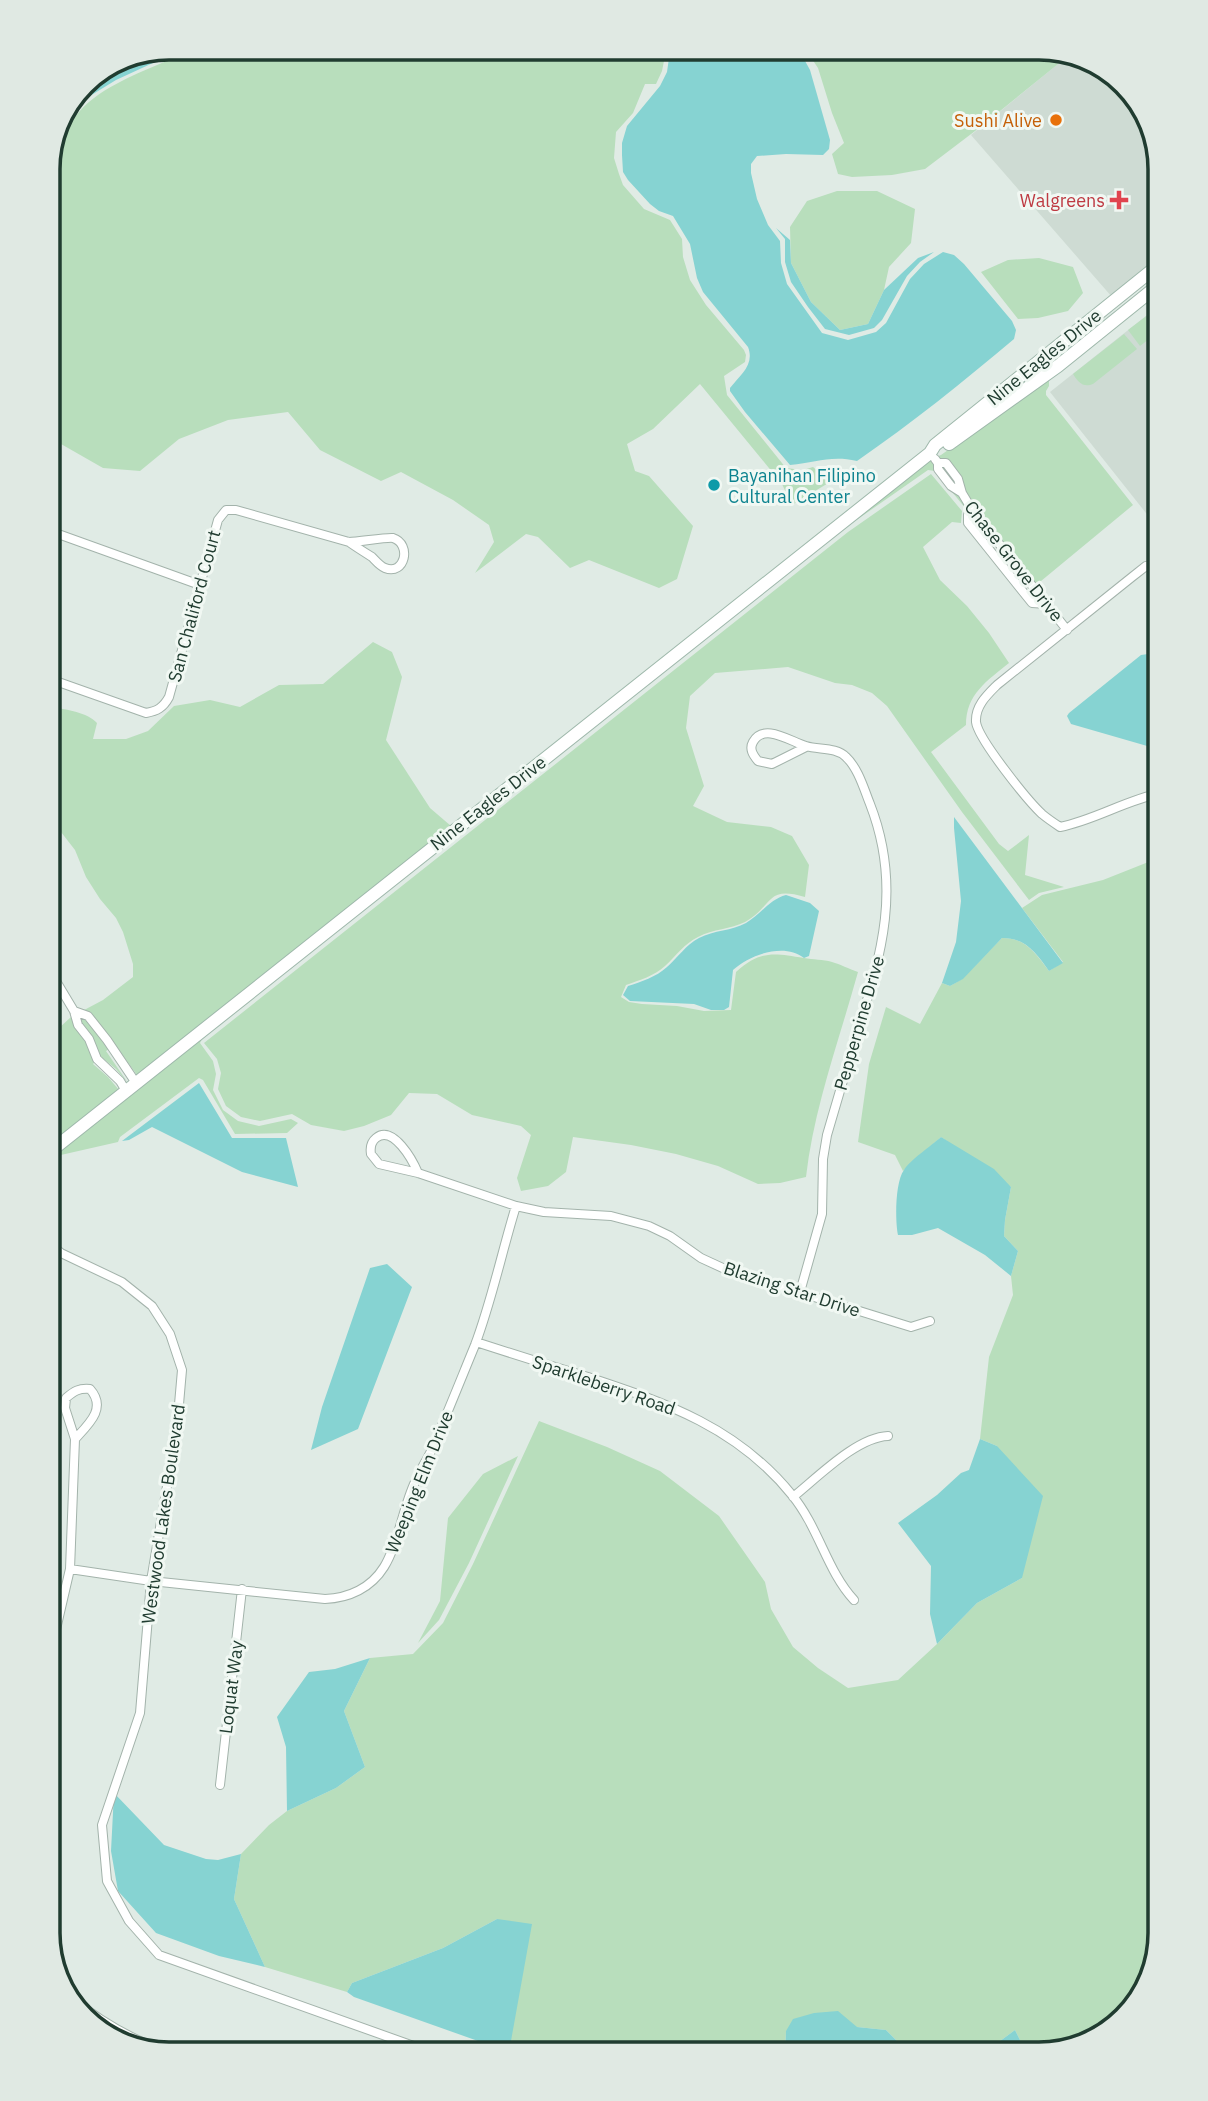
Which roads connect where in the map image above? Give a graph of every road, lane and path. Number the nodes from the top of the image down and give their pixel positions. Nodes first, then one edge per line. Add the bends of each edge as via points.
1 (1148, 274) edge
2 (1148, 293) edge
3 (1049, 354) junction
4 (1058, 366) junction
5 (934, 458) junction
6 (60, 535) edge
7 (349, 542) junction
8 (1148, 566) edge
9 (200, 584) junction
10 (1067, 630) junction
11 (60, 683) edge
12 (806, 747) junction
13 (1148, 797) edge
14 (60, 987) edge
15 (74, 1011) junction
16 (131, 1087) junction
17 (59, 1144) edge
18 (418, 1173) junction
19 (516, 1206) junction
20 (59, 1252) edge
21 (800, 1292) junction
22 (930, 1321) dead end
23 (476, 1342) junction
24 (888, 1436) dead end
25 (75, 1439) junction
26 (793, 1496) junction
27 (70, 1569) junction
28 (151, 1581) junction
29 (243, 1589) junction
30 (854, 1601) dead end
31 (59, 1616) edge
32 (219, 1785) dead end
33 (400, 2041) edge

1 - 3 street, Nine Eagles Drive
2 - 4 street, Nine Eagles Drive
3 - 4 street
3 - 5 street, Nine Eagles Drive via 935,445
4 - 5 street, Nine Eagles Drive
5 - 10 street, Chase Grove Drive via 946,463 958,479 971,508 968,523 1032,603 1046,604
5 - 16 street, Nine Eagles Drive
6 - 9 street
7 - 7 street, San Chaliford Court via 383,568 393,569 404,557 403,547 390,537
7 - 9 street, San Chaliford Court via 226,510 218,520
8 - 10 street
9 - 11 street, San Chaliford Court via 169,697 157,711 136,711
10 - 13 street via 983,700 976,720 982,737 1034,806 1060,827
12 - 12 street, Pepperpine Drive via 772,764 758,761 751,747 758,736 770,733
12 - 21 street, Pepperpine Drive via 834,751 851,762 880,833 887,889 879,960 827,1135 822,1214
14 - 15 street
15 - 16 street via 88,1016
15 - 16 street via 97,1059
16 - 17 street, Nine Eagles Drive
18 - 18 street, Blazing Star Drive via 397,1140 384,1135 373,1141 371,1154 379,1164
18 - 19 street, Blazing Star Drive
19 - 21 street, Blazing Star Drive via 611,1216 641,1224 727,1270
19 - 23 street, Weeping Elm Drive
20 - 28 street, Westwood Lakes Boulevard via 122,1282 152,1306 170,1335 182,1370
21 - 22 street, Blazing Star Drive via 911,1327
23 - 26 street, Sparkleberry Road via 629,1390 705,1422 744,1447
23 - 29 street, Weeping Elm Drive via 415,1482 390,1555 374,1580 326,1599
24 - 26 street via 858,1445
25 - 25 street via 66,1398 73,1391 90,1389 96,1396 97,1411
25 - 27 street
26 - 30 street, Sparkleberry Road via 841,1586
27 - 28 street, Weeping Elm Drive
27 - 31 street
28 - 29 street, Weeping Elm Drive
28 - 33 street, Westwood Lakes Boulevard via 140,1713 102,1825 107,1881 129,1921 159,1955
29 - 32 street, Loquat Way

